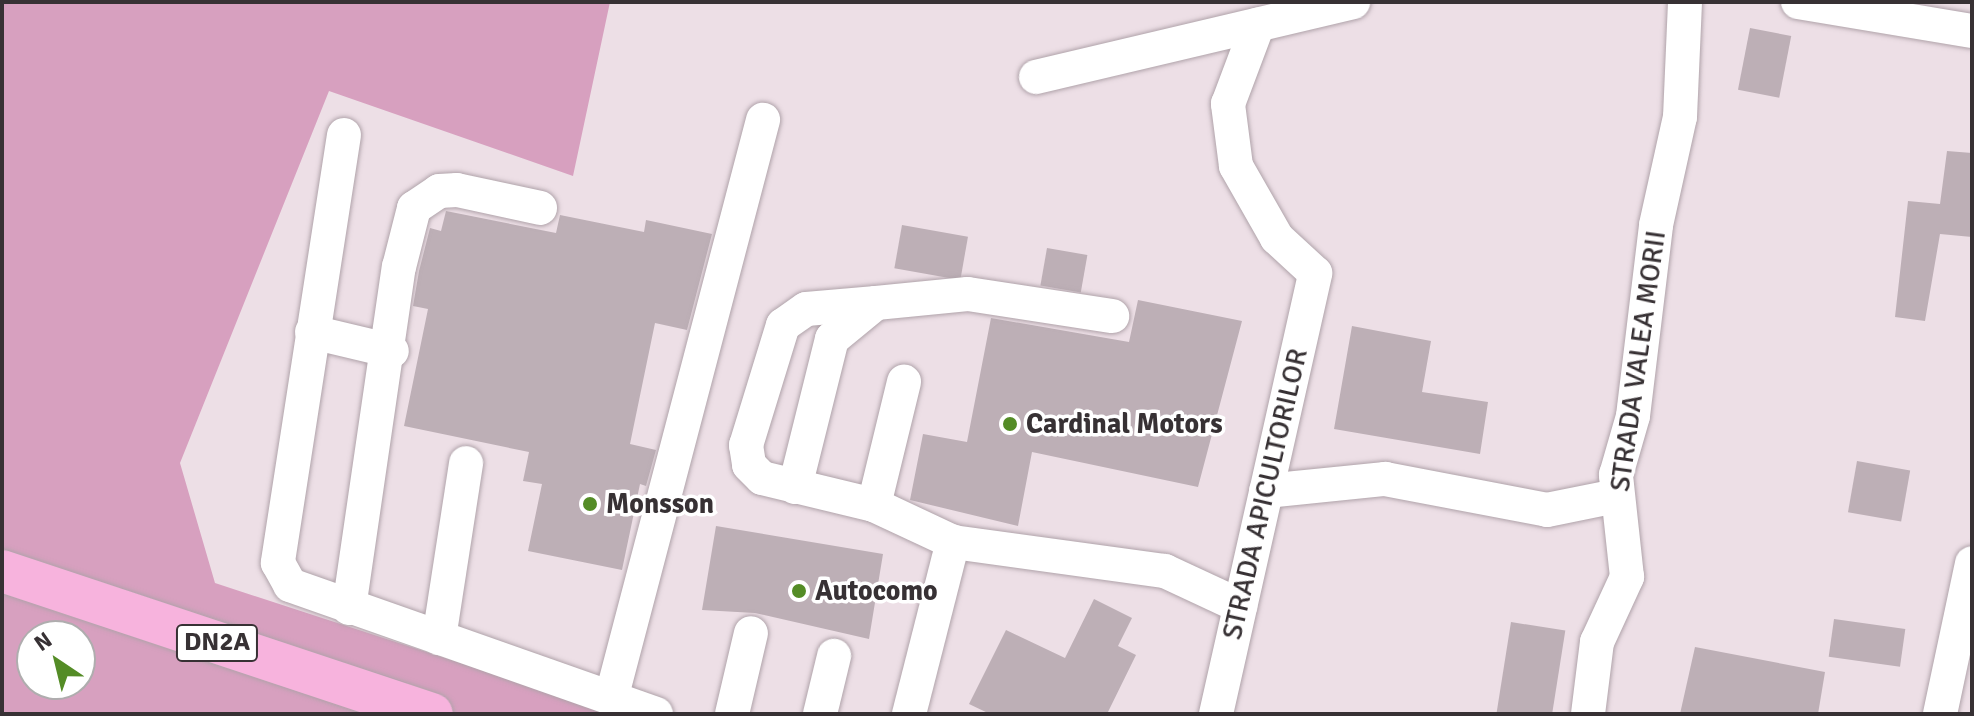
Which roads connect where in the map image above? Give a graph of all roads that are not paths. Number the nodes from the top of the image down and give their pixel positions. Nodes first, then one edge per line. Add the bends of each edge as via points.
1 (1353, 2) edge
2 (1685, 2) edge
3 (1798, 2) edge
4 (1258, 24) junction
5 (1972, 31) edge
6 (1036, 77) dead end
7 (763, 120) dead end
8 (344, 135) dead end
9 (540, 208) dead end
10 (876, 303) junction
11 (1112, 316) dead end
12 (312, 332) junction
13 (392, 351) junction
14 (904, 382) dead end
15 (466, 463) dead end
16 (795, 487) junction
17 (1266, 491) junction
18 (1616, 496) junction
19 (874, 505) junction
20 (953, 542) junction
21 (1972, 563) edge
22 (2, 571) edge
23 (2, 602) edge
24 (1240, 606) junction
25 (349, 608) junction
26 (751, 633) dead end
27 (439, 638) junction
28 (834, 656) dead end
29 (611, 699) junction
30 (344, 714) edge
31 (432, 714) edge
32 (656, 714) edge
33 (732, 714) edge
34 (820, 714) edge
35 (909, 714) edge
36 (1216, 714) edge
37 (1588, 714) edge
38 (1940, 714) edge

1 - 4 street
2 - 18 street, STRADA VALEA MORII via 1688,67
3 - 5 street
4 - 6 street
4 - 17 street, STRADA APICULTORILOR via 1228,104 1236,166 1277,238 1315,273
7 - 29 street
8 - 12 street
9 - 13 street via 457,190 422,198 405,229
10 - 11 street via 968,294
10 - 16 street via 832,339
10 - 16 street via 806,309 783,325 770,351 746,445 749,465 762,478
12 - 13 street
12 - 25 street via 278,563 290,585
13 - 25 street
14 - 19 street
15 - 27 street
16 - 19 street
17 - 18 street via 1385,479 1547,510
17 - 24 street, STRADA APICULTORILOR
18 - 37 street, STRADA VALEA MORII via 1627,577 1597,642
19 - 20 street
20 - 24 street via 1165,571
20 - 35 street
21 - 38 street
22 - 31 main road, DN2A
23 - 30 main road, DN2A
24 - 36 street, STRADA APICULTORILOR
25 - 27 street
26 - 33 street
27 - 29 street
28 - 34 street
29 - 32 street

